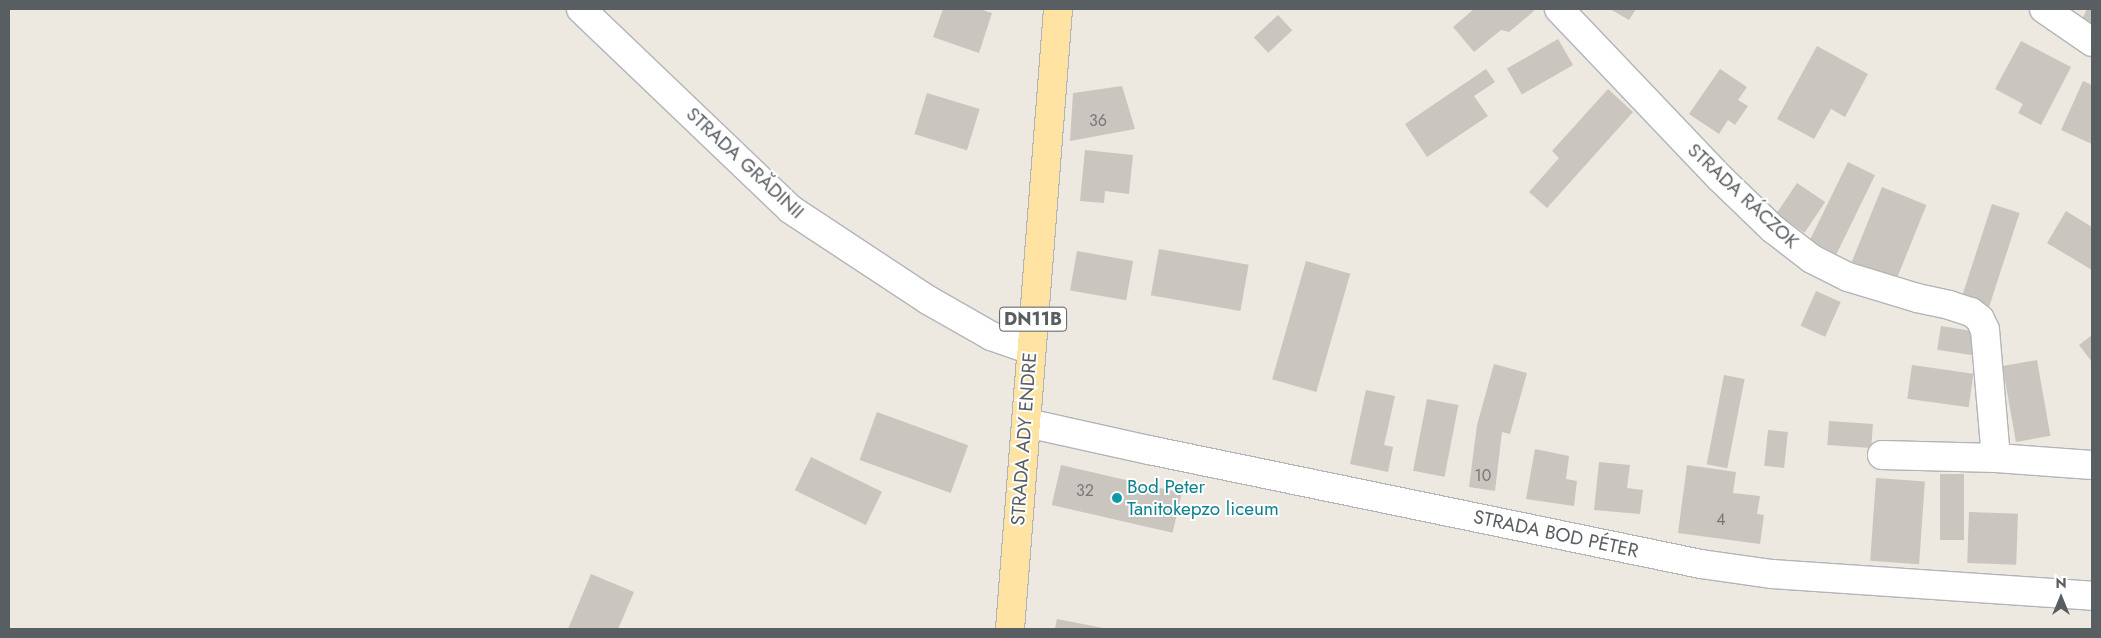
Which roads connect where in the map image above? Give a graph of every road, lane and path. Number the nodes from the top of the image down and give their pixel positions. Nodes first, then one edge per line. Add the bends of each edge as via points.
1 (581, 9) edge
2 (1058, 9) edge
3 (1559, 9) edge
4 (2044, 9) edge
5 (2092, 42) edge
6 (1030, 350) junction
7 (1026, 423) junction
8 (1882, 455) dead end
9 (1996, 458) junction
10 (2092, 464) edge
11 (2092, 596) edge
12 (1010, 629) edge

1 - 6 street, STRADA GRĂDINII via 790,209 928,300 991,336
2 - 6 main road, STRADA ADY ENDRE / DN11B
3 - 9 street, STRADA RÁCZOK via 1720,178 1774,229 1812,259 1848,277 1949,305 1971,312 1980,319 1985,330
4 - 5 street
6 - 7 main road, STRADA ADY ENDRE / DN11B
7 - 11 street, STRADA BOD PÉTER via 1701,564 1772,574
7 - 12 main road, STRADA ADY ENDRE / DN11B
8 - 9 street
9 - 10 street

